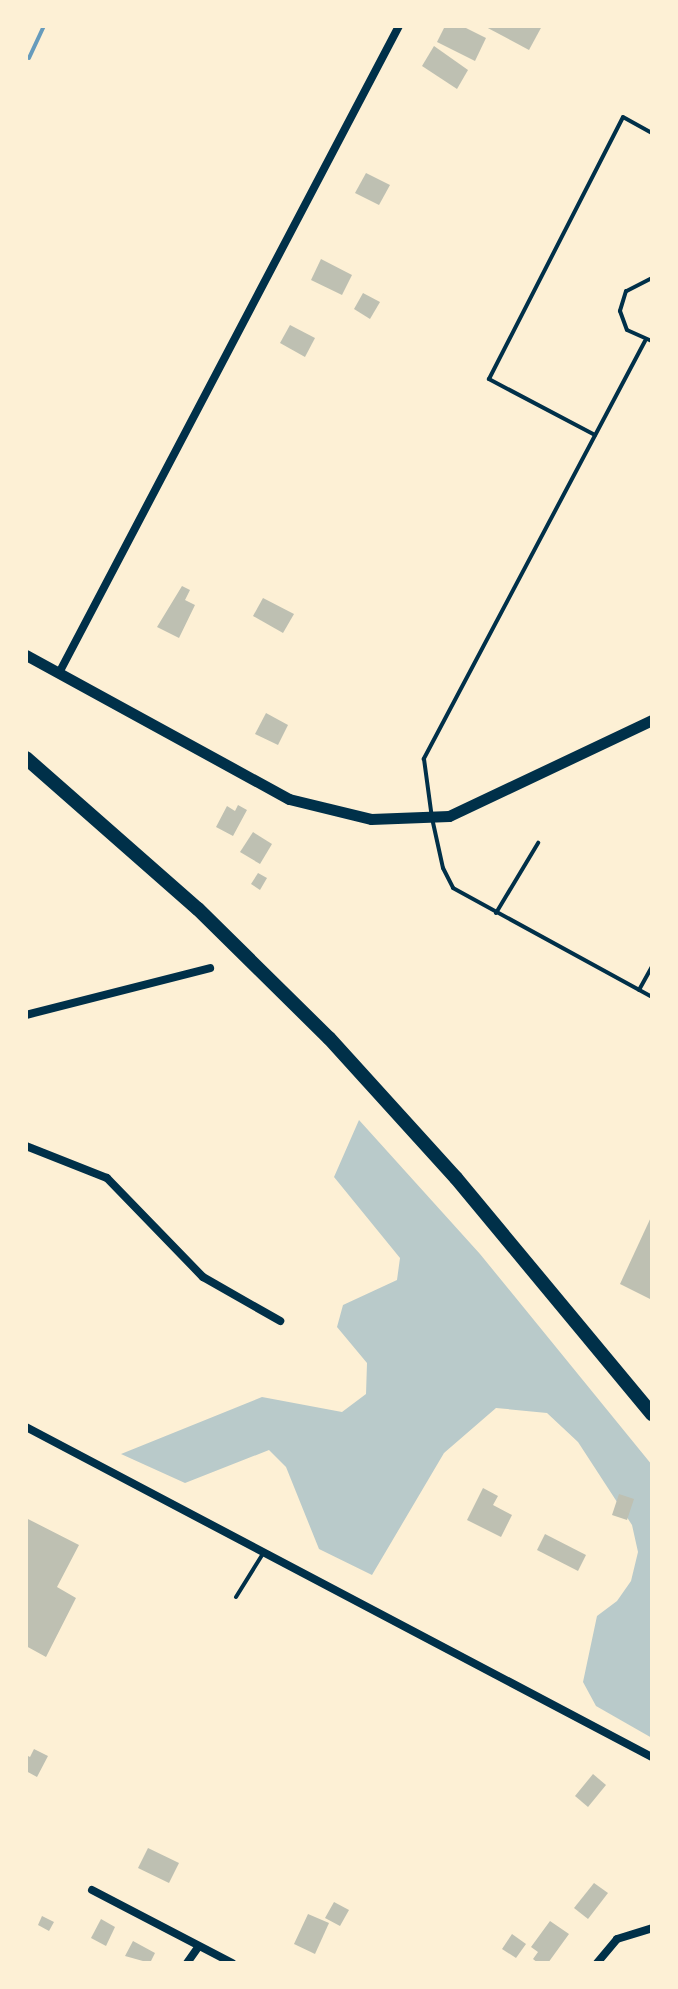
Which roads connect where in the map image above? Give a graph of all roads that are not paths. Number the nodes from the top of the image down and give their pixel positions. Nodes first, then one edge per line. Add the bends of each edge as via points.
1 (399, 26) edge
2 (652, 133) edge
3 (652, 278) edge
4 (645, 341) junction
5 (652, 341) edge
6 (595, 435) junction
7 (26, 655) edge
8 (59, 673) junction
9 (652, 720) edge
10 (26, 758) edge
11 (432, 818) junction
12 (538, 843) dead end
13 (496, 913) junction
14 (652, 967) edge
15 (210, 968) dead end
16 (639, 990) junction
17 (652, 997) edge
18 (26, 1015) edge
19 (26, 1146) edge
20 (280, 1321) dead end
21 (652, 1414) edge
22 (26, 1427) edge
23 (266, 1550) junction
24 (236, 1597) dead end
25 (652, 1757) edge
26 (92, 1890) dead end
27 (652, 1928) edge
28 (198, 1947) junction
29 (187, 1963) edge
30 (232, 1963) edge
31 (597, 1963) edge

1 - 8 street
2 - 6 lane via 623,117 489,379
3 - 4 lane via 626,291 620,311 627,330
4 - 5 lane
4 - 6 lane
6 - 11 lane via 424,759
7 - 8 street
8 - 11 street via 299,804 358,818
9 - 11 street via 479,805
10 - 21 highway via 198,909 329,1038 456,1178
11 - 13 lane via 447,881
12 - 13 lane
13 - 16 lane
14 - 16 lane
15 - 18 street
16 - 17 lane
19 - 20 street via 107,1178 203,1277
22 - 23 street
23 - 24 lane
23 - 25 street
26 - 28 street
27 - 31 street via 617,1939
28 - 29 street
28 - 30 street

